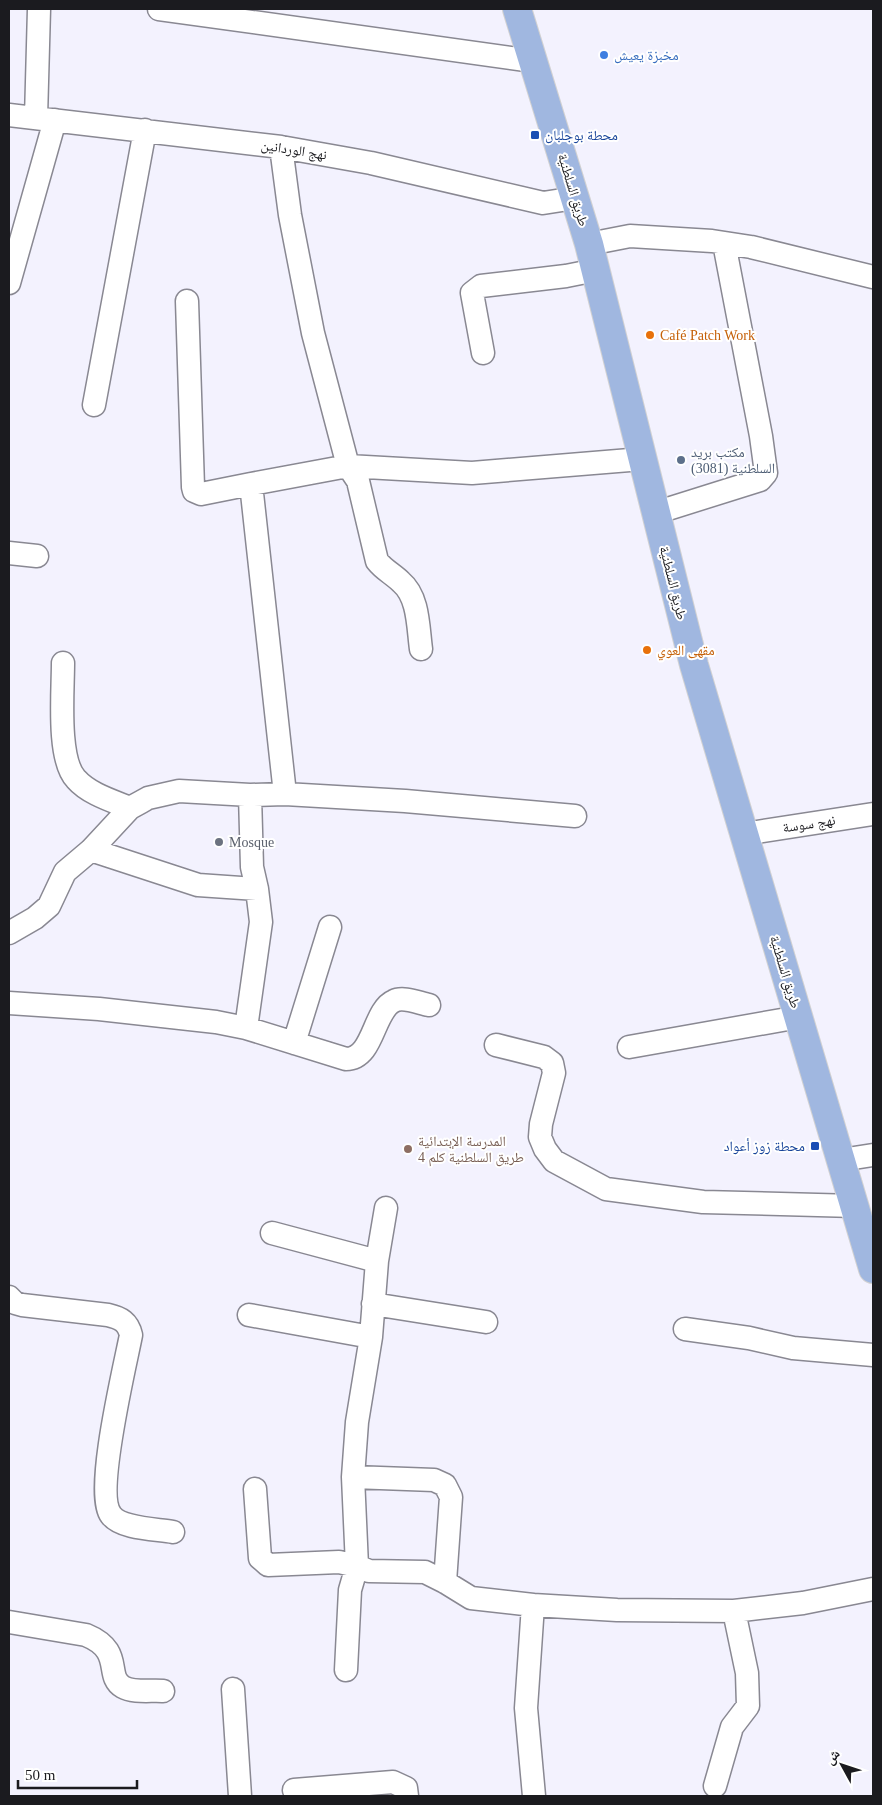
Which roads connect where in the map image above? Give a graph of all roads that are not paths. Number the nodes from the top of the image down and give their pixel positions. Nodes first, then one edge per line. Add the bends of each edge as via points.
1 (40, 9) edge
2 (159, 9) edge
3 (517, 9) edge
4 (533, 61) junction
5 (9, 115) edge
6 (46, 119) junction
7 (145, 130) junction
8 (281, 147) junction
9 (576, 198) junction
10 (724, 243) junction
11 (589, 244) junction
12 (596, 270) junction
13 (10, 273) edge
14 (873, 277) edge
15 (187, 301) dead end
16 (483, 354) dead end
17 (94, 405) dead end
18 (642, 459) junction
19 (348, 466) junction
20 (251, 484) junction
21 (655, 513) junction
22 (9, 553) edge
23 (37, 556) dead end
24 (420, 649) dead end
25 (63, 663) dead end
26 (285, 794) junction
27 (250, 795) junction
28 (130, 808) junction
29 (873, 814) edge
30 (575, 816) dead end
31 (744, 834) junction
32 (92, 850) junction
33 (258, 889) junction
34 (330, 927) dead end
35 (9, 933) edge
36 (9, 1003) edge
37 (429, 1005) dead end
38 (799, 1017) junction
39 (246, 1028) junction
40 (294, 1043) junction
41 (496, 1046) dead end
42 (629, 1047) dead end
43 (873, 1155) edge
44 (841, 1160) junction
45 (855, 1206) junction
46 (386, 1208) dead end
47 (272, 1233) dead end
48 (377, 1261) junction
49 (873, 1269) edge
50 (9, 1297) edge
51 (373, 1304) junction
52 (249, 1314) dead end
53 (486, 1322) dead end
54 (685, 1329) dead end
55 (371, 1337) junction
56 (873, 1355) edge
57 (353, 1477) junction
58 (255, 1489) dead end
59 (173, 1532) dead end
60 (357, 1566) junction
61 (445, 1582) junction
62 (873, 1589) edge
63 (533, 1605) junction
64 (734, 1611) junction
65 (9, 1622) edge
66 (346, 1670) dead end
67 (233, 1689) dead end
68 (163, 1691) dead end
69 (715, 1786) dead end
70 (294, 1790) dead end
71 (240, 1796) edge
72 (407, 1796) edge
73 (534, 1796) edge

1 - 6 street
2 - 4 street
3 - 4 main road, طريق السلطنية
4 - 9 main road, طريق السلطنية
5 - 6 street, نهج الوردانين
6 - 7 street, نهج الوردانين
6 - 13 street
7 - 8 street, نهج الوردانين
7 - 17 street
8 - 9 street, نهج الوردانين via 371,163 543,203
8 - 19 street via 290,215 313,333
9 - 11 main road, طريق السلطنية
10 - 11 street via 630,236
10 - 14 street
10 - 21 street via 766,474 760,480
11 - 12 main road, طريق السلطنية
12 - 16 street via 480,286 472,294
12 - 18 main road, طريق السلطنية
15 - 20 street via 193,487 198,493 205,494
18 - 19 street via 472,473
18 - 21 main road, طريق السلطنية
19 - 20 street
19 - 24 street via 358,481 377,561 411,594
20 - 26 street
21 - 31 main road, طريق السلطنية via 694,665
22 - 23 street
25 - 28 street via 63,735 68,769 84,786
26 - 27 street
26 - 30 street
27 - 28 street via 180,791 148,798
27 - 33 street via 252,867
28 - 32 street
29 - 31 street, نهج سوسة
31 - 38 main road, طريق السلطنية
32 - 33 street via 198,885
32 - 35 street via 65,872 49,906
33 - 39 street via 261,922
34 - 40 street
36 - 39 street via 99,1009
37 - 40 street via 395,1000 388,1005 362,1053 353,1059 335,1057
38 - 42 street
38 - 44 main road, طريق السلطنية
39 - 40 street
41 - 45 street via 552,1063 554,1073 540,1124 540,1137 554,1161 606,1189 702,1202
43 - 44 street
44 - 45 main road, طريق السلطنية
45 - 49 main road, طريق السلطنية
46 - 48 street
47 - 48 street
48 - 51 street
50 - 59 street via 22,1305 108,1315 126,1322 131,1335 108,1457 108,1506 111,1515 127,1525
51 - 53 street
51 - 55 street
52 - 55 street
54 - 56 street via 793,1348
55 - 57 street via 357,1422
57 - 60 street
57 - 61 street via 434,1480 445,1485 451,1497
58 - 60 street via 260,1558 268,1565 339,1562
60 - 61 street via 369,1571 425,1572
60 - 66 street via 350,1590
61 - 63 street via 471,1598
62 - 64 street via 803,1603
63 - 64 street
63 - 73 street via 526,1708
64 - 69 street via 747,1673 748,1706 732,1727
65 - 68 street via 94,1638 111,1656 114,1675 124,1688
67 - 71 street
70 - 72 street via 393,1782 406,1788

